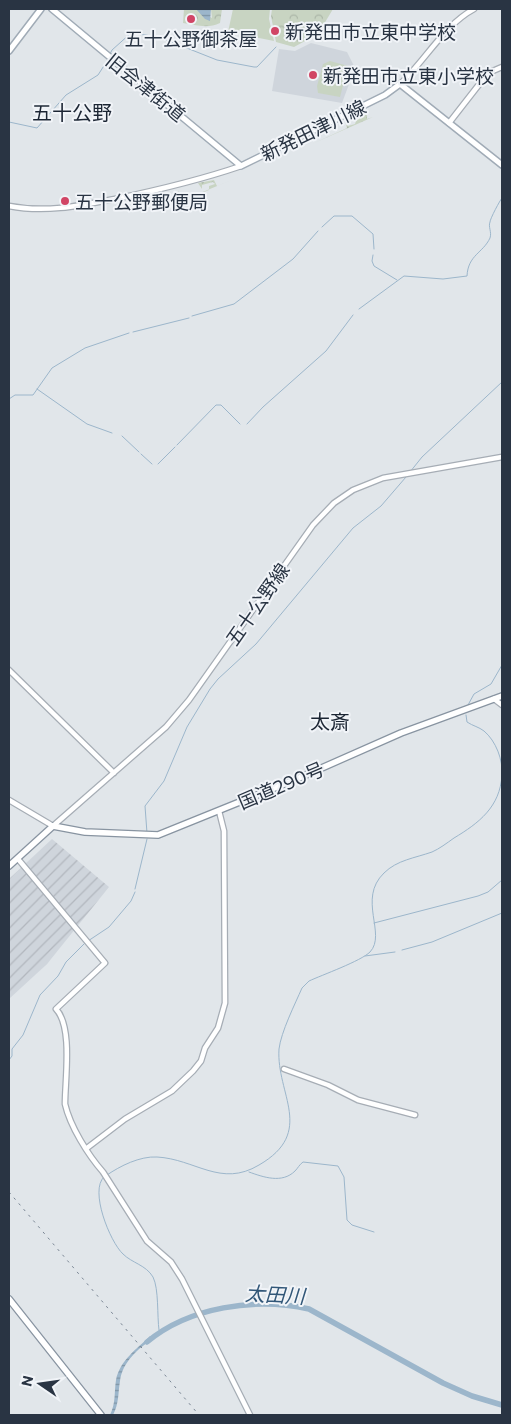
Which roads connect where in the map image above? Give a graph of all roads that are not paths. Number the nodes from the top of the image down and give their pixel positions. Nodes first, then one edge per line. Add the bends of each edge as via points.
1 (41, 9) edge
2 (52, 9) edge
3 (474, 9) edge
4 (9, 51) edge
5 (502, 67) edge
6 (400, 84) junction
7 (449, 123) junction
8 (502, 165) edge
9 (242, 166) junction
10 (9, 206) edge
11 (502, 457) edge
12 (9, 670) edge
13 (502, 696) edge
14 (494, 699) junction
15 (502, 705) edge
16 (114, 773) junction
17 (9, 800) edge
18 (219, 811) junction
19 (53, 826) junction
20 (18, 858) junction
21 (9, 866) edge
22 (284, 1069) dead end
23 (415, 1115) dead end
24 (87, 1148) junction
25 (9, 1299) edge
26 (101, 1415) edge
27 (250, 1415) edge

1 - 4 main road
2 - 9 main road, 旧会津街道
3 - 6 street via 455,23
5 - 7 street via 488,73
6 - 7 main road
6 - 9 main road, 新発田津川線 via 385,95
7 - 8 main road
9 - 10 street via 164,190 73,207 31,211
11 - 16 street, 五十公野線 via 383,478 353,490 334,503 313,525 174,719
12 - 16 street
13 - 14 highway, 国道290号
14 - 15 street
14 - 18 highway, 国道290号 via 401,733
16 - 19 street, 五十公野線
17 - 19 street
18 - 19 highway, 国道290号 via 153,836 85,832
18 - 24 street via 224,831 225,1003 218,1028 201,1061 172,1091 124,1119
19 - 20 highway
20 - 21 highway
20 - 24 street via 105,963 56,1009 62,1014 65,1027 65,1104
22 - 23 street via 358,1100
24 - 27 street via 147,1241 174,1265
25 - 26 highway

